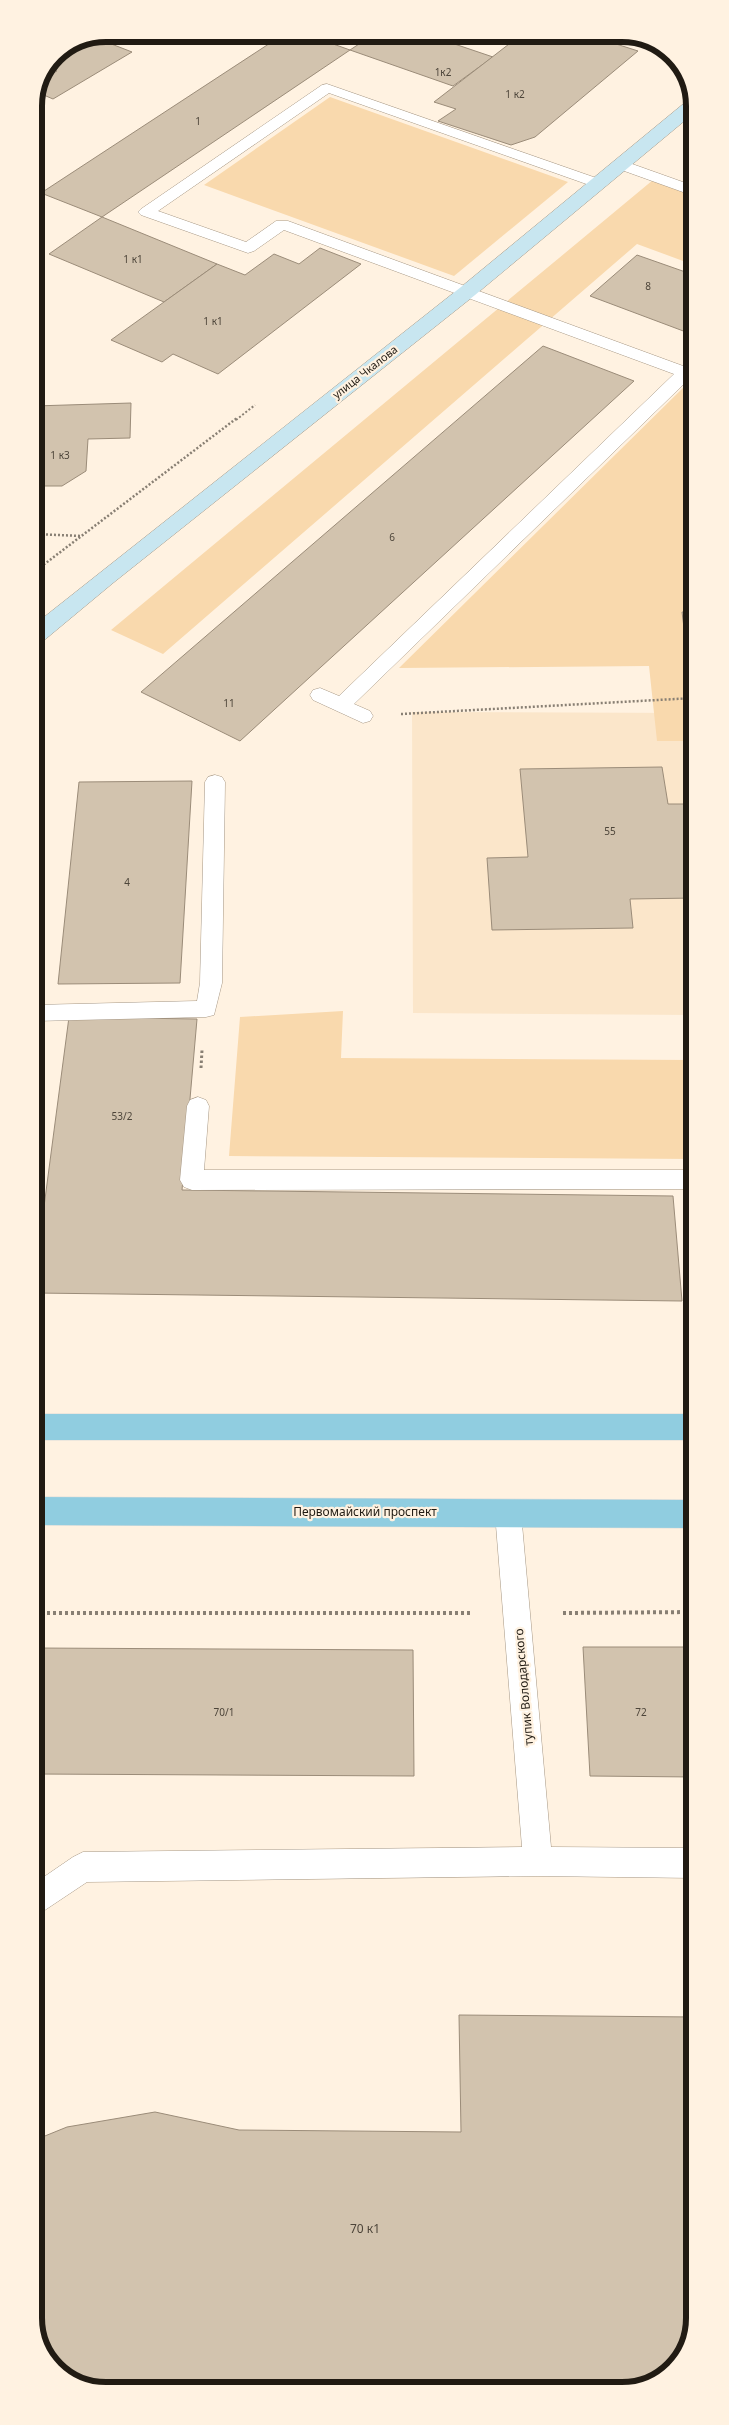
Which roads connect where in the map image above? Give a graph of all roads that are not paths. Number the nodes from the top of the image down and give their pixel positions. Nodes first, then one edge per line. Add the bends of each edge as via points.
1 (686, 111) edge
2 (621, 165) junction
3 (597, 183) junction
4 (686, 187) edge
5 (468, 291) junction
6 (686, 373) edge
7 (686, 378) edge
8 (42, 629) edge
9 (320, 695) dead end
10 (341, 705) junction
11 (363, 716) road end
12 (215, 782) dead end
13 (42, 1013) edge
14 (198, 1106) road end
15 (686, 1185) edge
16 (42, 1427) edge
17 (686, 1427) edge
18 (42, 1511) edge
19 (508, 1513) junction
20 (686, 1514) edge
21 (538, 1861) junction
22 (686, 1863) edge
23 (42, 1895) edge

1 - 2 street, улица Чкалова
2 - 3 street, улица Чкалова
2 - 4 lane
3 - 5 street, улица Чкалова
3 - 5 lane via 326,88 146,212 248,248 282,224
5 - 6 lane
5 - 8 street, улица Чкалова
7 - 10 lane
9 - 10 lane
10 - 11 lane
12 - 13 lane via 211,983 206,1009
14 - 15 lane via 192,1180
16 - 17 main road
18 - 19 main road, Первомайский проспект
19 - 20 main road, Первомайский проспект
19 - 21 lane, тупик Володарского
21 - 22 lane
21 - 23 lane via 83,1867

